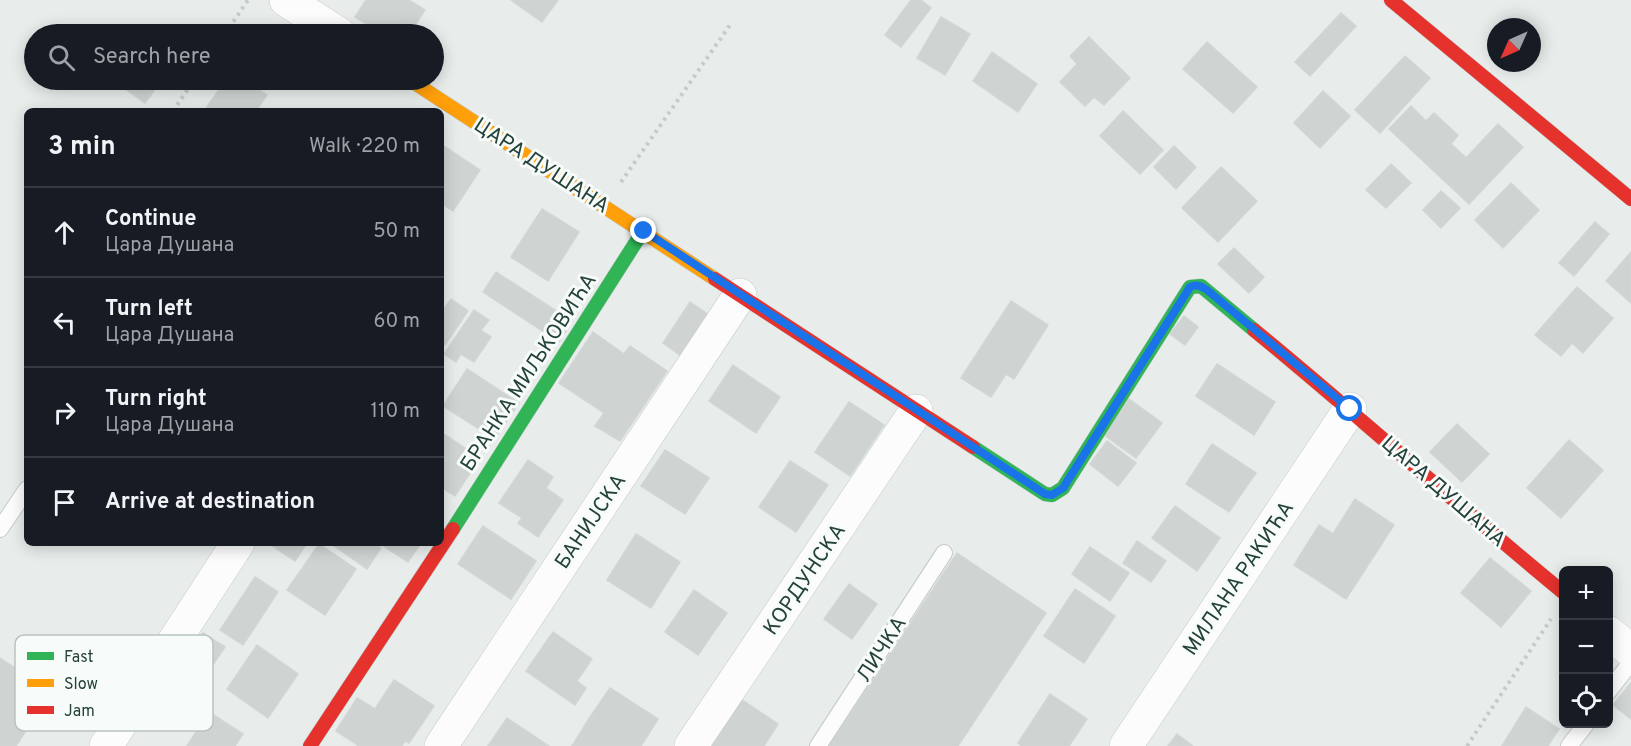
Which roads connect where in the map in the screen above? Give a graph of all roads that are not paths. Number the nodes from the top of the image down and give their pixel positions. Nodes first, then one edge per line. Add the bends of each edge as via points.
1 (286, 0) edge
2 (1391, 0) edge
3 (323, 24) edge
4 (425, 90) edge
5 (1631, 199) edge
6 (644, 231) junction
7 (740, 295) junction
8 (1350, 409) junction
9 (916, 411) junction
10 (24, 493) edge
11 (0, 529) edge
12 (444, 543) edge
13 (236, 546) edge
14 (442, 546) edge
15 (944, 553) dead end
16 (1559, 590) edge
17 (178, 635) edge
18 (1613, 636) edge
19 (1631, 651) edge
20 (1631, 662) edge
21 (1613, 685) edge
22 (1582, 728) edge
23 (116, 731) edge
24 (106, 746) edge
25 (310, 746) edge
26 (441, 746) edge
27 (692, 746) edge
28 (818, 746) edge
29 (1126, 746) edge
30 (1569, 746) edge

1 - 3 street
2 - 5 street
4 - 6 street, ЦАРА ДУШАНА
6 - 7 street, ЦАРА ДУШАНА
6 - 12 street, БРАНКА МИЉКОВИЋА
7 - 9 street, ЦАРА ДУШАНА
7 - 26 street, БАНИЈСКА
8 - 9 street, ЦАРА ДУШАНА via 1207,290 1195,285 1190,287 1063,488 1052,495 1009,472
8 - 16 street, ЦАРА ДУШАНА
8 - 29 street, МИЛАНА РАКИЋА
9 - 27 street, КОРДУНСКА
10 - 11 lane
13 - 17 street
14 - 25 street, БРАНКА МИЉКОВИЋА
15 - 28 lane, ЛИЧКА
18 - 19 street
20 - 21 lane
22 - 30 lane
23 - 24 street

